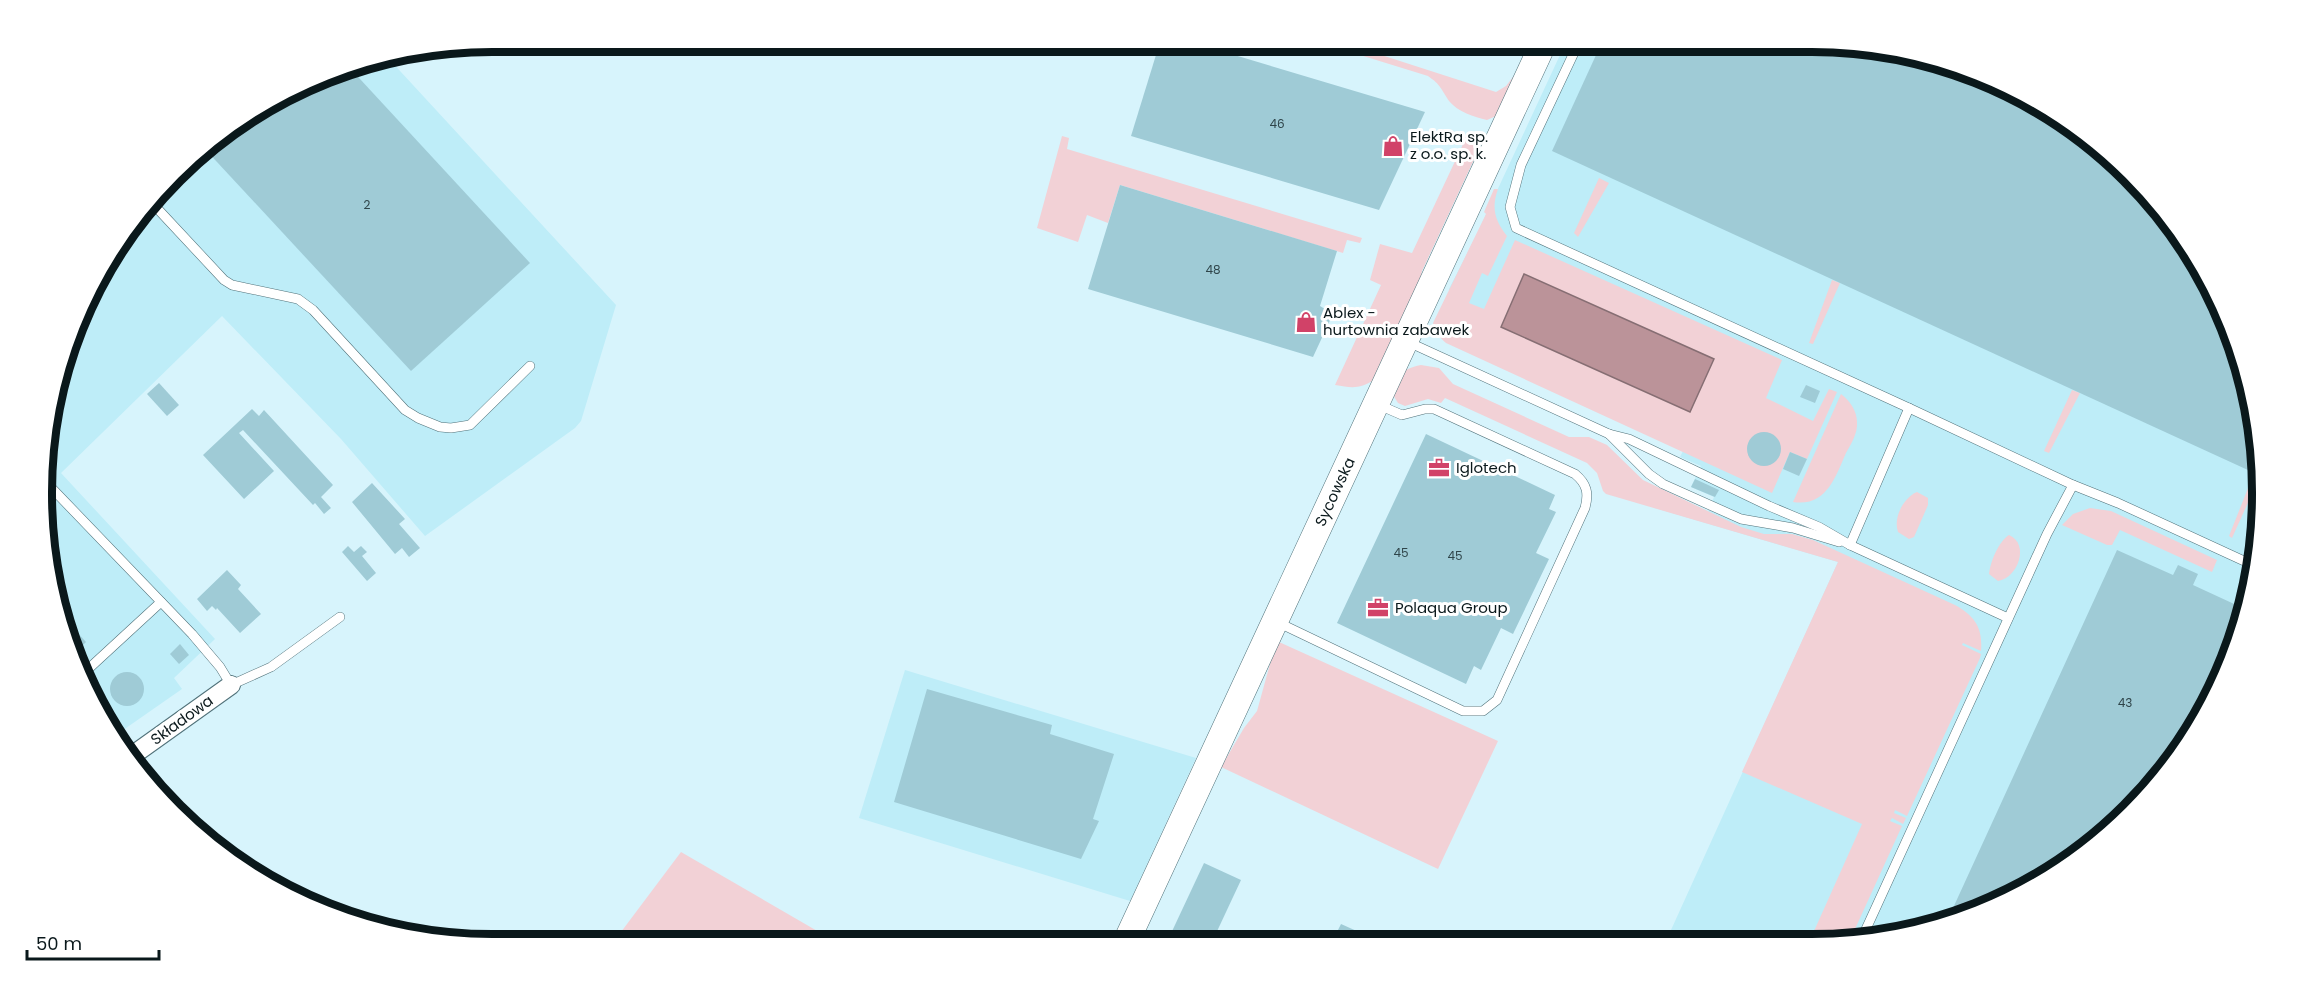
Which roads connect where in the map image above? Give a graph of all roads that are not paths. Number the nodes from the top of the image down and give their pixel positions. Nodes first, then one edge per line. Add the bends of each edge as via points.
1 (1539, 52) edge
2 (1574, 52) edge
3 (157, 209) edge
4 (1405, 341) junction
5 (530, 366) dead end
6 (1376, 404) junction
7 (1909, 408) junction
8 (1609, 434) junction
9 (2073, 484) junction
10 (52, 489) edge
11 (1850, 545) junction
12 (2246, 562) edge
13 (161, 602) junction
14 (340, 617) dead end
15 (2008, 618) junction
16 (1275, 621) junction
17 (89, 668) edge
18 (231, 685) junction
19 (137, 751) edge
20 (1865, 930) edge
21 (1130, 934) edge

1 - 4 street, Sycowska
2 - 7 lane via 1521,165 1510,207 1516,228
3 - 5 lane via 224,280 298,299 314,310 405,410 429,424 451,428 470,425
4 - 6 street, Sycowska
4 - 8 lane
6 - 16 street, Sycowska
6 - 16 lane via 1402,415 1434,409 1575,474 1587,489 1585,508 1497,700 1483,711 1463,711
7 - 9 lane
7 - 11 lane
8 - 11 lane via 1819,527
8 - 11 lane via 1664,484 1741,519 1793,528
9 - 12 lane
9 - 15 lane
10 - 13 lane
11 - 15 lane
13 - 17 lane
13 - 18 lane via 211,656
14 - 18 lane via 271,667
15 - 20 lane
16 - 21 street, Sycowska
18 - 19 street, Składowa

